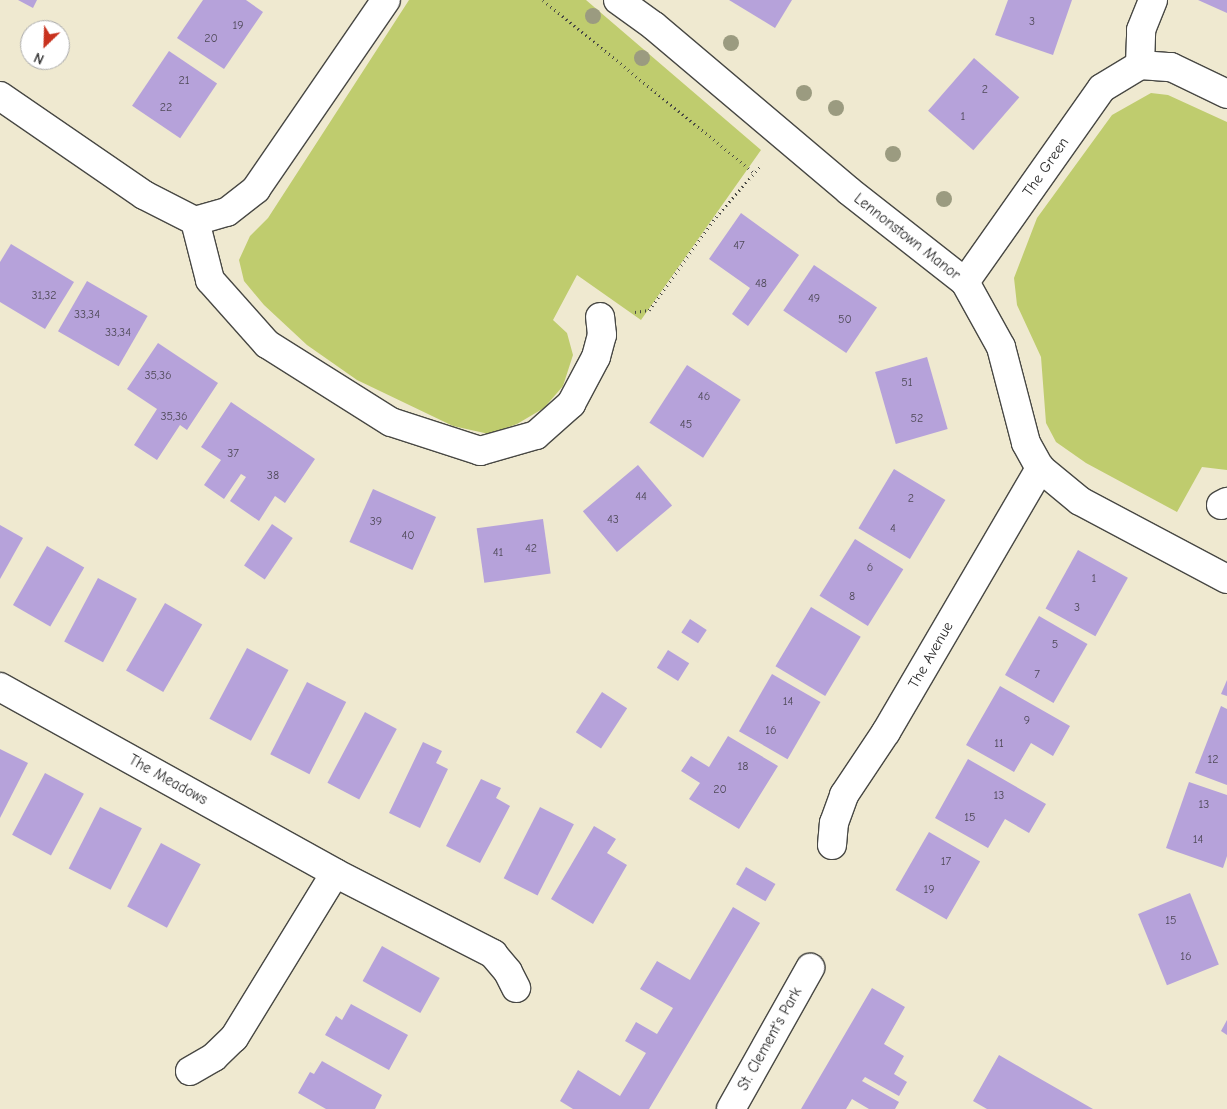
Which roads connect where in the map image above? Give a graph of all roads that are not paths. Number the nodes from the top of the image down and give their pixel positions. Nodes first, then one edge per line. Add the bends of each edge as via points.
1 (386, 0) edge
2 (1153, 0) edge
3 (635, 5) edge
4 (1140, 65) junction
5 (1227, 94) edge
6 (0, 96) edge
7 (195, 222) junction
8 (965, 282) junction
9 (600, 317) road end
10 (1040, 468) junction
11 (1227, 579) edge
12 (0, 687) edge
13 (832, 846) dead end
14 (335, 873) junction
15 (810, 968) dead end
16 (516, 988) dead end
17 (190, 1071) dead end
18 (731, 1109) edge

1 - 7 street via 256,188 227,212
2 - 4 street via 1141,30
3 - 8 street, Lennonstown Manor via 785,137
4 - 5 street via 1170,67
4 - 8 street, The Green via 1102,88
6 - 7 street via 144,195
7 - 9 street via 210,280 267,344 392,422 480,450 536,435 571,404 596,357 602,335
8 - 10 street, Lennonstown Manor via 1001,347 1026,443
10 - 11 street, Lennonstown Manor via 1080,501
10 - 13 street, The Avenue via 886,732 844,795 834,823
12 - 14 street, The Meadows
14 - 16 street, The Meadows via 492,954 508,972
14 - 17 street via 234,1038 214,1057
15 - 18 street, St. Clement's Park

